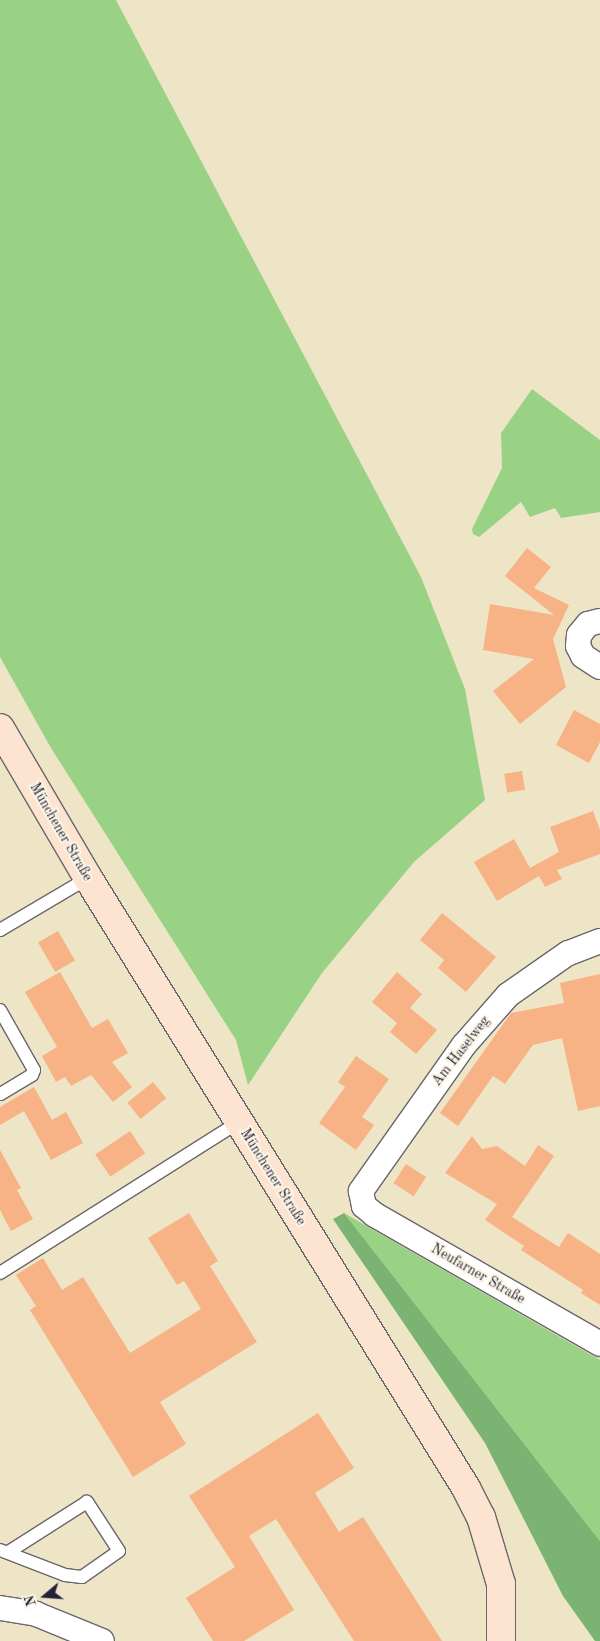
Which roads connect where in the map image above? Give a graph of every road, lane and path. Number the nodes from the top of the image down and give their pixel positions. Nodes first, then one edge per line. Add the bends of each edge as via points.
1 (600, 621) edge
2 (600, 667) edge
3 (0, 728) edge
4 (88, 878) junction
5 (0, 930) edge
6 (600, 940) edge
7 (0, 1010) edge
8 (0, 1094) edge
9 (239, 1122) junction
10 (362, 1200) joint
11 (0, 1273) edge
12 (600, 1343) edge
13 (5, 1551) edge
14 (0, 1608) edge
15 (87, 1638) edge
16 (501, 1641) edge

1 - 2 street via 588,624 579,635 578,646 583,656
3 - 4 street, Münchener Straße
4 - 5 lane
4 - 9 street, Münchener Straße
6 - 10 street, Am Haselweg via 568,953 508,995 438,1079 364,1183
7 - 8 lane via 34,1070 32,1075
9 - 11 lane
9 - 16 street, Münchener Straße via 481,1517 501,1584
10 - 12 street, Neufarner Straße via 375,1215
13 - 13 lane via 65,1575 82,1577 120,1551 88,1502
14 - 15 street via 36,1614

